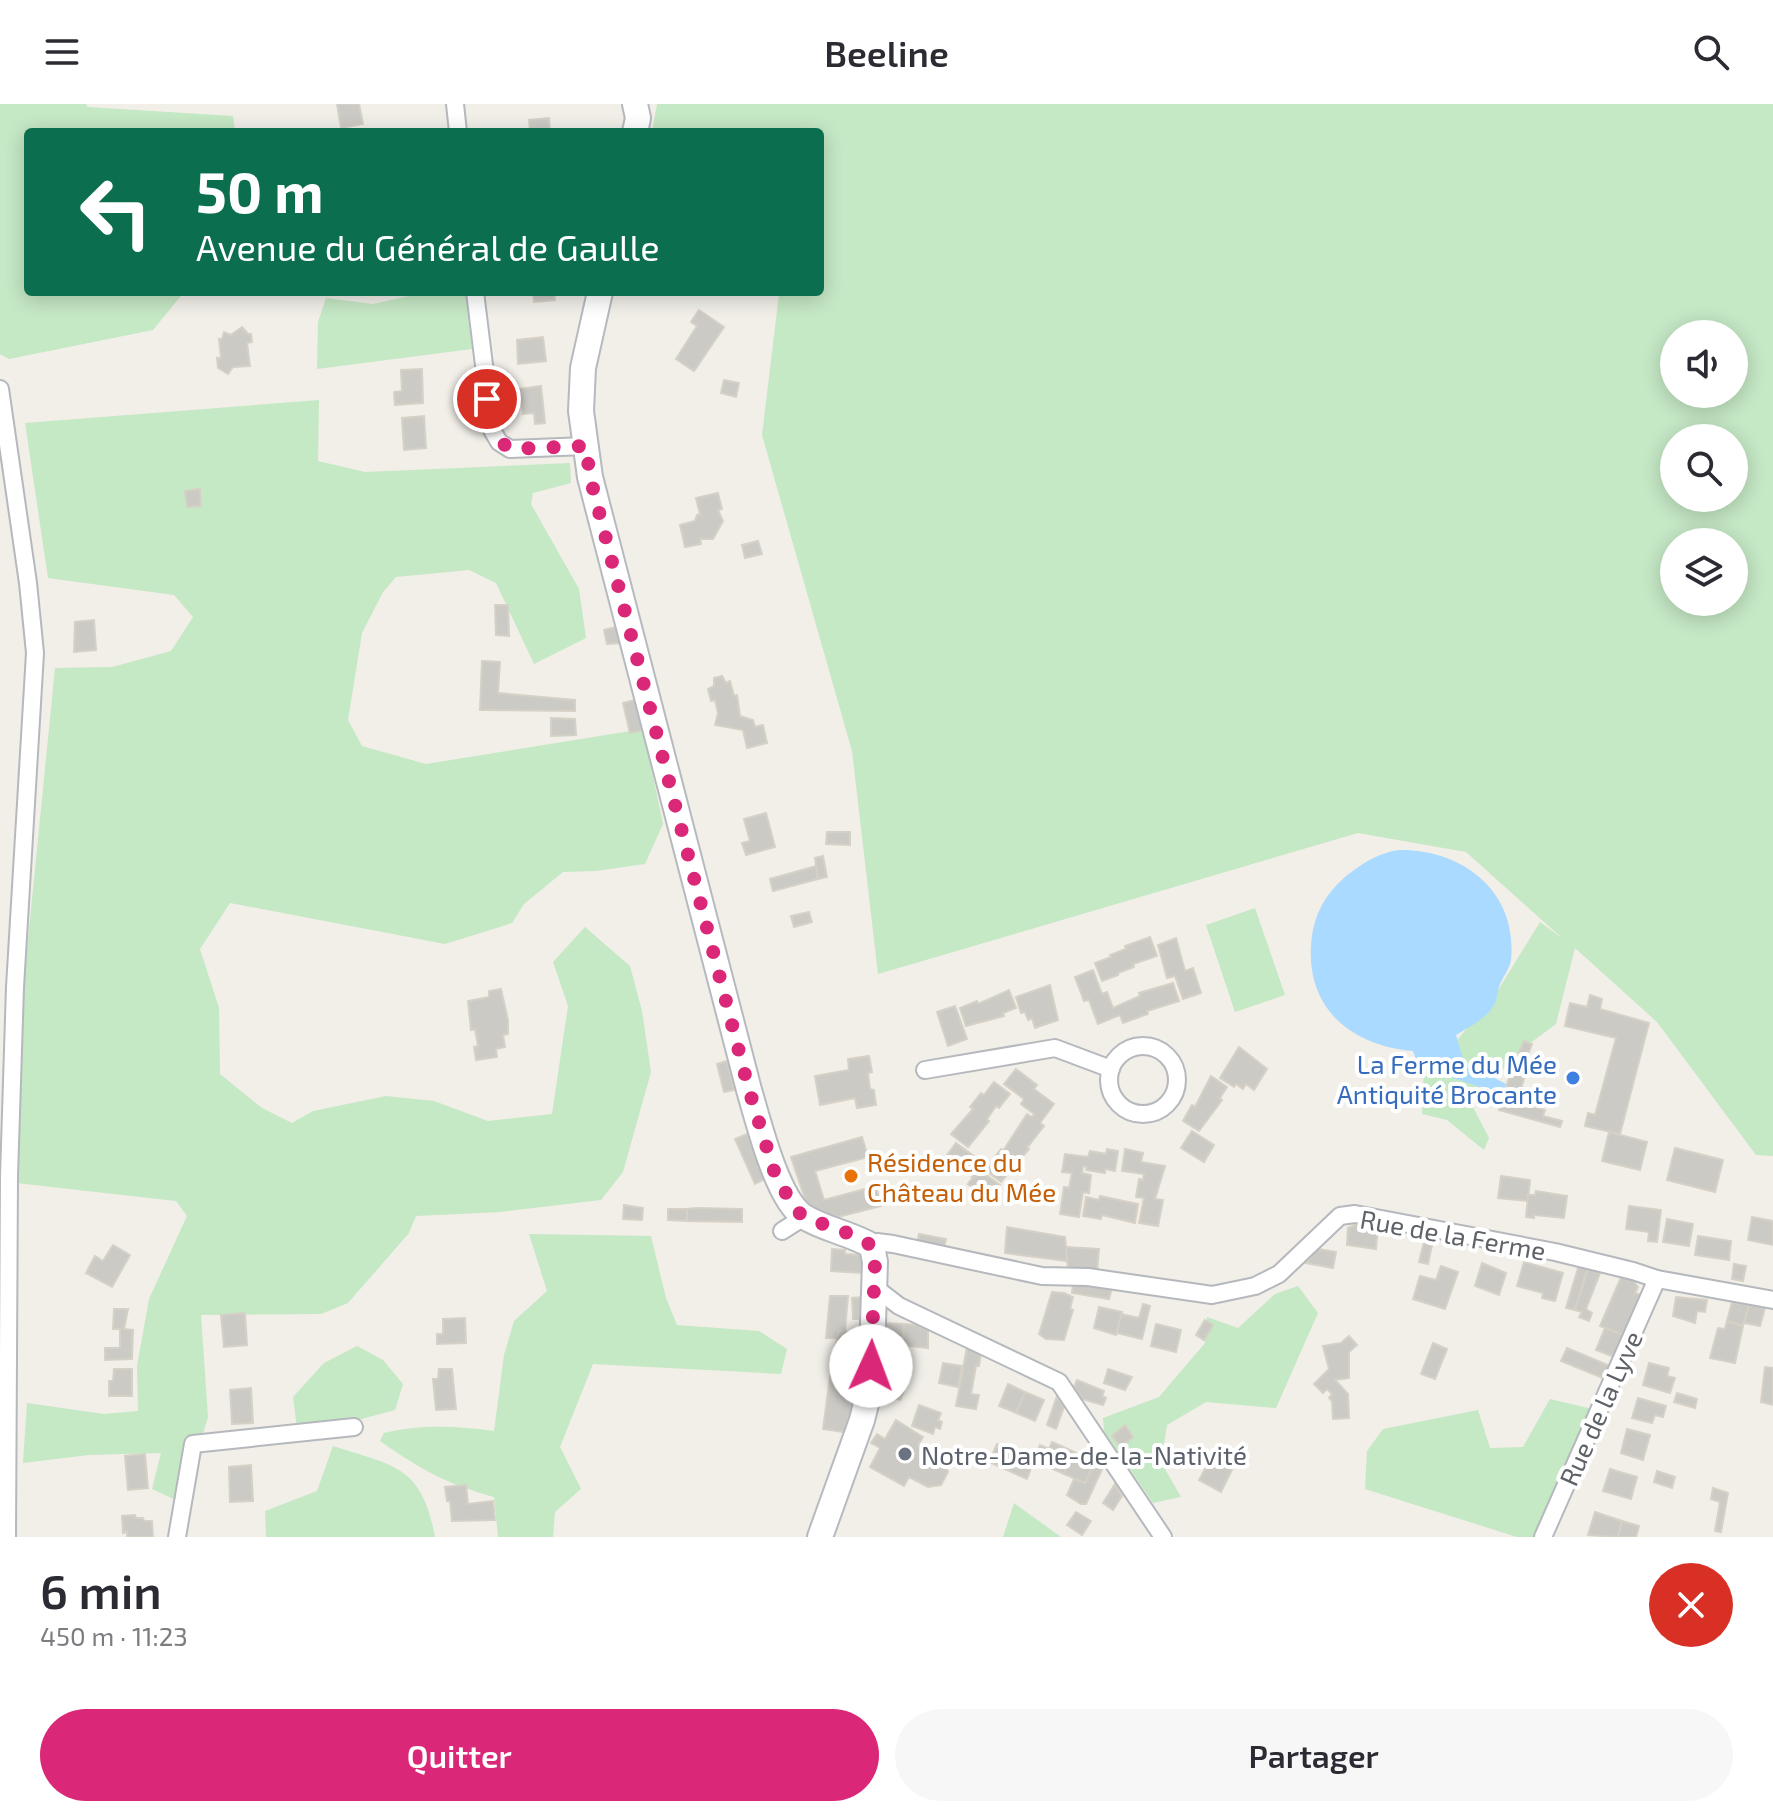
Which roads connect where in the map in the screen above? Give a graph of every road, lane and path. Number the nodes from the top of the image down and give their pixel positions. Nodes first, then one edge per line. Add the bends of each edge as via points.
1 (455, 104) edge
2 (635, 104) edge
3 (458, 128) edge
4 (636, 128) edge
5 (475, 296) edge
6 (599, 296) edge
7 (0, 389) edge
8 (586, 446) junction
9 (1111, 1069) junction
10 (925, 1070) dead end
11 (804, 1217) junction
12 (782, 1231) dead end
13 (872, 1246) junction
14 (1657, 1279) junction
15 (873, 1286) junction
16 (1773, 1300) edge
17 (354, 1427) dead end
18 (7, 1537) edge
19 (177, 1537) edge
20 (820, 1537) edge
21 (1163, 1537) edge
22 (1543, 1537) edge

1 - 3 street
2 - 4 street
5 - 8 street via 492,430 499,442 510,449
6 - 8 street via 583,368
7 - 18 street via 35,653 14,1018
8 - 11 street via 749,1090 775,1174
9 - 9 street via 1113,1096 1136,1113 1163,1106 1175,1091 1172,1063 1158,1049 1130,1048
9 - 10 street via 1055,1048
11 - 12 street
11 - 13 street
13 - 14 street, Rue de la Ferme via 893,1244 1042,1276 1088,1277 1212,1295 1255,1286 1279,1274 1340,1216 1355,1214 1555,1252
13 - 15 street
14 - 16 street, Rue de la Ferme
14 - 22 street, Rue de la Lyve
15 - 20 street via 871,1384
15 - 21 street via 899,1306 1059,1382
17 - 19 street via 193,1444

